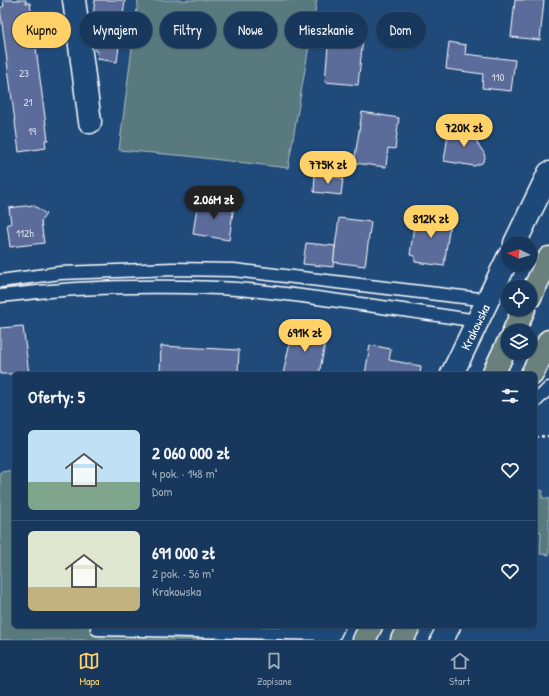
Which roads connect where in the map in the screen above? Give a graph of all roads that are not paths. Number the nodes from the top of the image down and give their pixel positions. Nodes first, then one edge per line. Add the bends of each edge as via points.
1 (74, 0) edge
2 (90, 122) dead end
3 (549, 173) edge
4 (518, 236) edge
5 (549, 258) edge
6 (501, 272) edge
7 (0, 281) edge
8 (537, 283) edge
9 (0, 296) edge
10 (488, 300) junction
11 (477, 321) junction
12 (549, 341) edge
13 (501, 357) edge
14 (453, 372) edge
15 (494, 372) edge
16 (533, 372) edge
17 (549, 388) edge
18 (537, 400) edge
19 (370, 628) edge
20 (408, 628) edge
21 (448, 628) edge
22 (97, 629) dead end
23 (330, 633) edge
24 (364, 640) edge
25 (402, 640) edge
26 (442, 640) edge

1 - 2 street
3 - 4 street
5 - 8 main road
6 - 10 street, Krakowska
7 - 10 lane via 60,273 173,269 234,270
9 - 11 lane via 100,287 217,288 285,294
10 - 11 street, Krakowska
11 - 14 street, Krakowska
12 - 16 main road
13 - 15 main road
17 - 18 lane
19 - 24 main road
20 - 25 main road
21 - 26 street
22 - 23 lane

